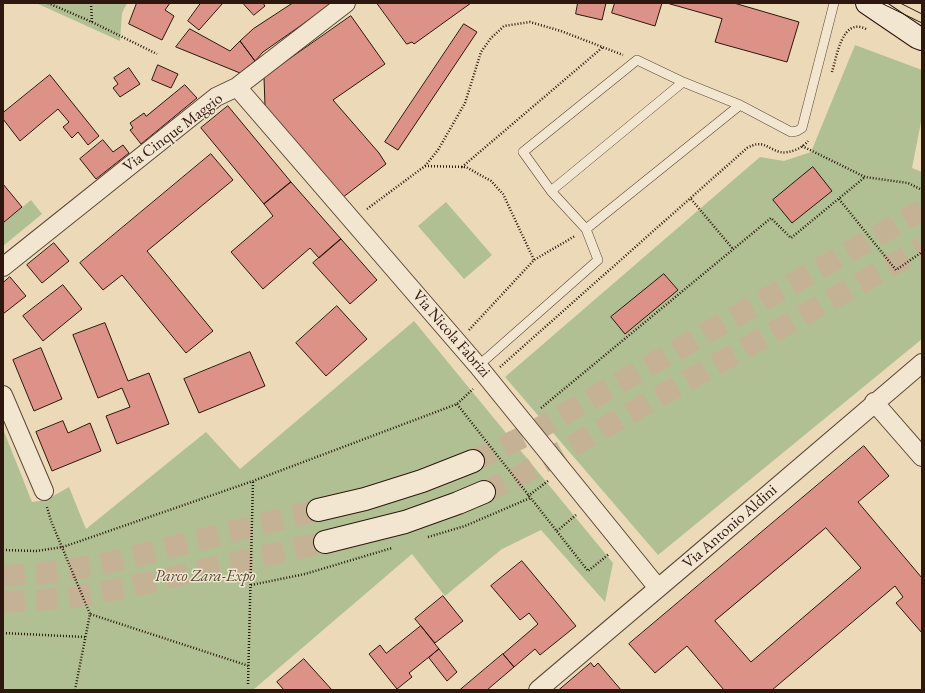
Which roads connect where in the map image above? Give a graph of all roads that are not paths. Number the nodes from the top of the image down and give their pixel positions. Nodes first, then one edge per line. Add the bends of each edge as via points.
1 (346, 3) edge
2 (834, 3) edge
3 (867, 3) edge
4 (922, 39) edge
5 (683, 82) junction
6 (237, 87) junction
7 (740, 105) junction
8 (551, 191) junction
9 (586, 229) junction
10 (3, 267) edge
11 (922, 363) edge
12 (478, 366) junction
13 (3, 395) edge
14 (874, 402) junction
15 (922, 456) edge
16 (473, 461) tunnel mouth
17 (44, 492) road end
18 (484, 492) tunnel mouth
19 (318, 510) tunnel mouth
20 (325, 542) tunnel mouth
21 (658, 588) junction
22 (538, 690) edge

1 - 6 street, Via Cinque Maggio
2 - 7 lane via 802,128 791,132
3 - 4 street
5 - 7 lane
5 - 8 lane
5 - 8 lane via 637,60 523,152
6 - 10 street, Via Cinque Maggio via 216,97
6 - 12 street, Via Nicola Fabrizi
7 - 9 lane
8 - 9 lane
9 - 12 lane via 598,260
11 - 14 street, Via Antonio Aldini
12 - 21 street, Via Nicola Fabrizi
13 - 17 street
14 - 15 street
14 - 21 street, Via Antonio Aldini
16 - 19 street via 422,482
18 - 20 street via 405,522
21 - 22 street, Via Antonio Aldini

